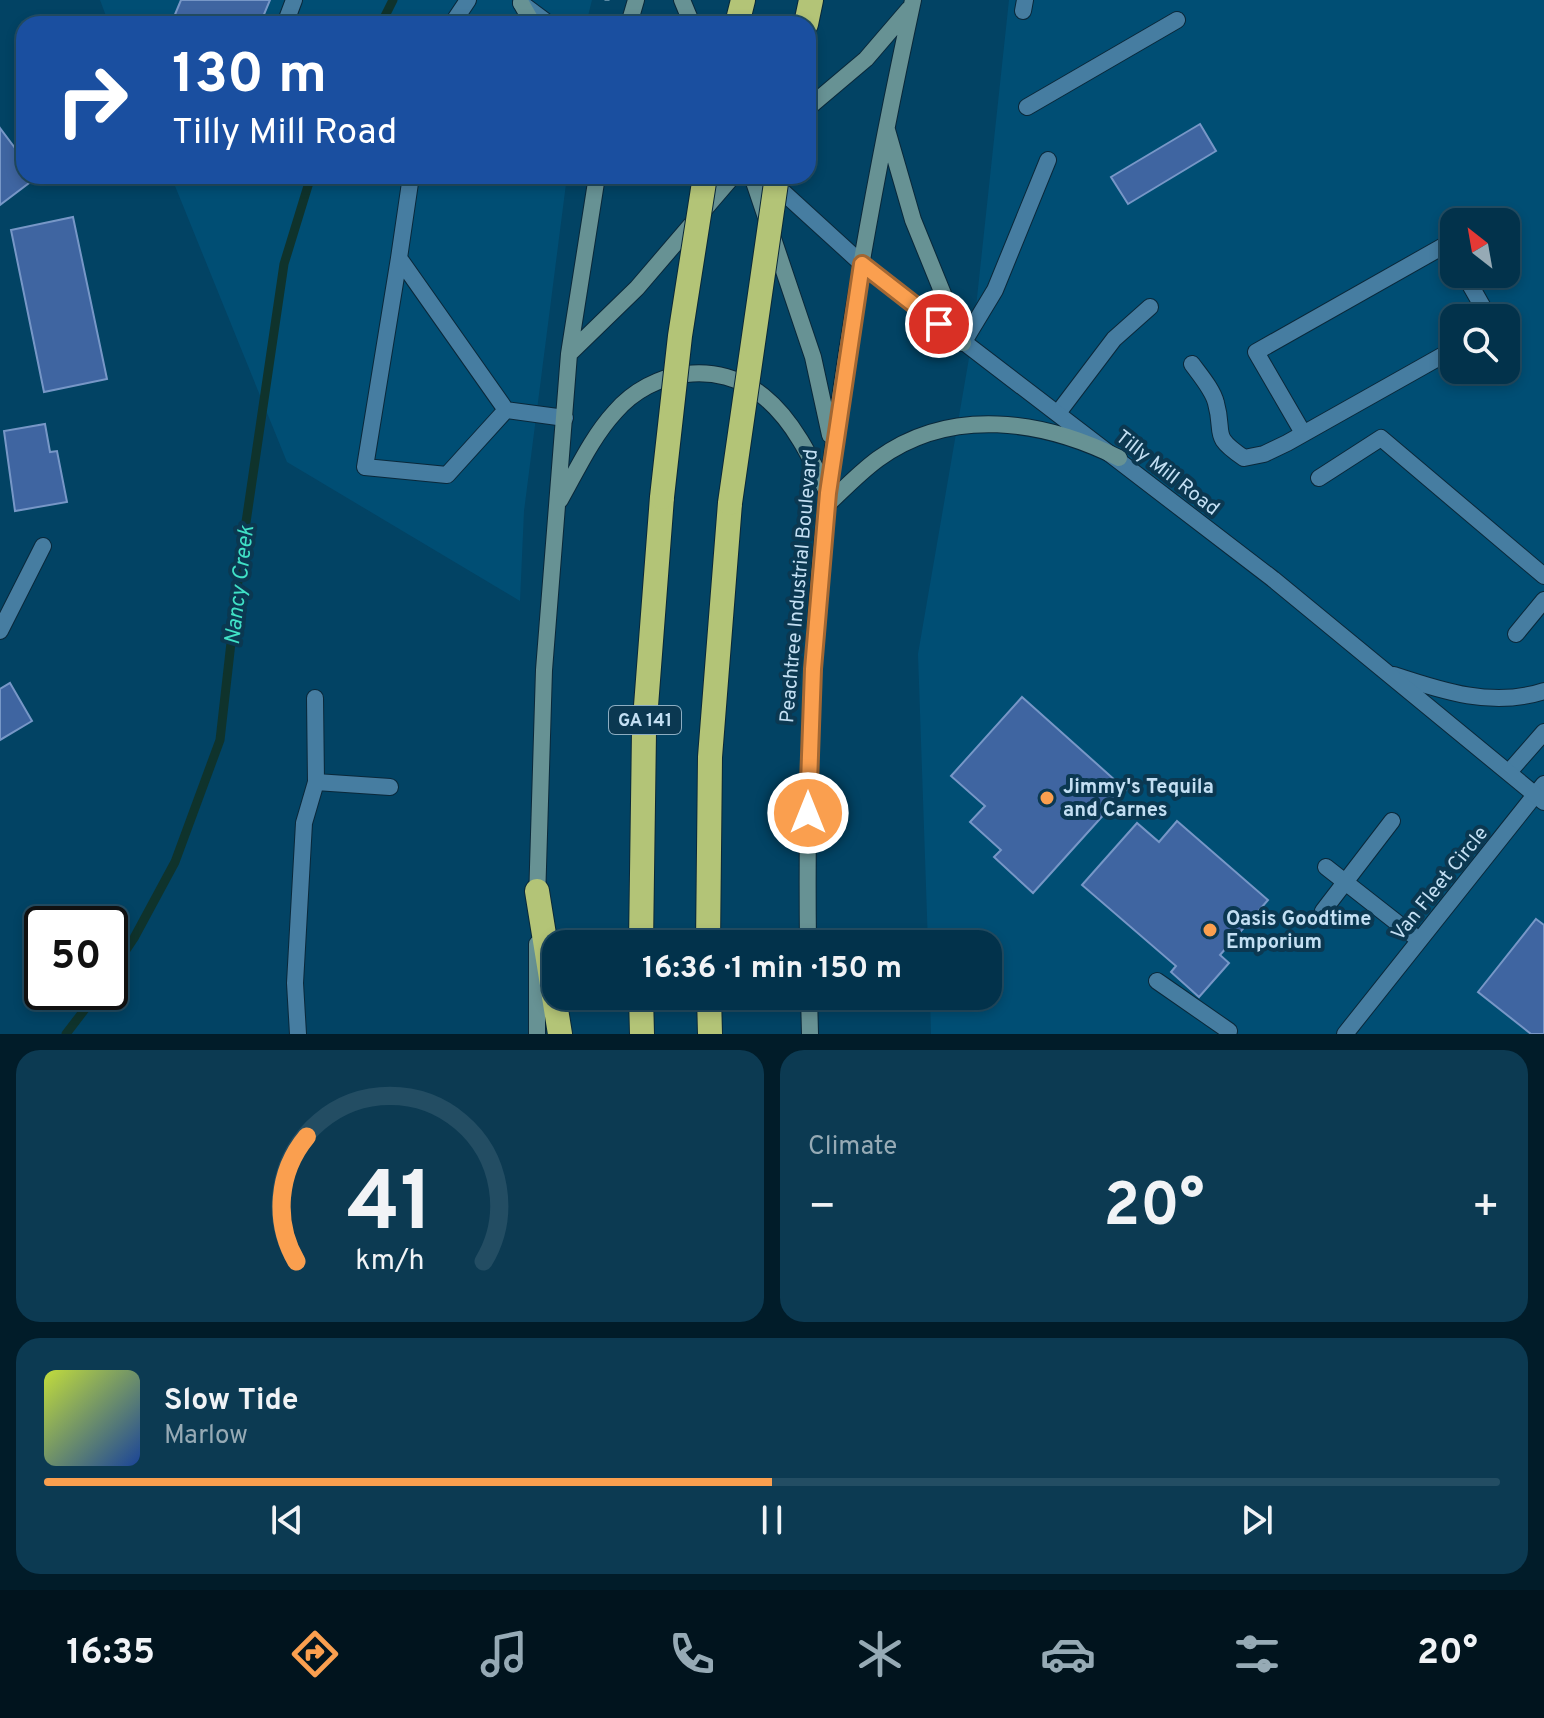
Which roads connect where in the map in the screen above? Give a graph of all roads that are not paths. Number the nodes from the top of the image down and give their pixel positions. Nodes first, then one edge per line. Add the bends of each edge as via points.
1 (520, 1) edge
2 (912, 3) edge
3 (539, 16) edge
4 (1177, 20) dead end
5 (816, 101) edge
6 (1027, 107) dead end
7 (886, 126) junction
8 (1048, 160) dead end
9 (410, 184) edge
10 (588, 184) edge
11 (595, 184) edge
12 (704, 184) edge
13 (726, 184) edge
14 (755, 184) edge
15 (774, 184) edge
16 (776, 184) edge
17 (592, 201) junction
18 (1440, 248) edge
19 (399, 258) junction
20 (862, 264) junction
21 (1150, 307) dead end
22 (963, 343) junction
23 (569, 354) junction
24 (1440, 357) edge
25 (1192, 364) dead end
26 (506, 410) junction
27 (1058, 413) junction
28 (565, 418) junction
29 (1303, 433) junction
30 (833, 448) junction
31 (1119, 458) junction
32 (1319, 478) dead end
33 (828, 499) junction
34 (558, 504) junction
35 (43, 546) dead end
36 (1544, 576) edge
37 (1544, 600) edge
38 (0, 631) edge
39 (1516, 634) dead end
40 (1394, 675) junction
41 (1544, 691) edge
42 (315, 698) dead end
43 (1544, 732) edge
44 (1509, 772) junction
45 (316, 782) junction
46 (390, 787) dead end
47 (1541, 793) edge
48 (1392, 821) dead end
49 (1326, 867) dead end
50 (1346, 883) junction
51 (537, 891) junction
52 (1323, 911) dead end
53 (641, 930) edge
54 (708, 930) edge
55 (808, 930) edge
56 (1419, 940) junction
57 (1157, 981) dead end
58 (641, 1010) edge
59 (709, 1010) edge
60 (809, 1010) edge
61 (1229, 1031) dead end
62 (298, 1034) edge
63 (537, 1034) edge
64 (560, 1034) edge
65 (642, 1034) edge
66 (710, 1034) edge
67 (810, 1034) edge
68 (1345, 1034) edge

1 - 3 street
2 - 5 main road via 866,59
2 - 7 main road, Peachtree Industrial Boulevard
4 - 6 street
7 - 20 main road, Peachtree Industrial Boulevard
7 - 22 main road via 913,220
8 - 22 street via 995,290
9 - 19 street
10 - 17 main road
11 - 17 main road
12 - 53 highway, GA 141, bridge via 662,497 644,732
13 - 23 main road via 637,288
14 - 30 main road via 813,357
15 - 20 street, Tilly Mill Road
16 - 54 highway, bridge via 730,503 710,757
17 - 23 main road
18 - 29 street via 1256,352
19 - 26 street
19 - 26 street via 365,467 447,475
20 - 22 street, Tilly Mill Road
20 - 30 main road, Peachtree Industrial Boulevard
21 - 27 street via 1114,339
22 - 27 street, Tilly Mill Road
23 - 28 main road
24 - 29 street
25 - 29 street via 1216,403 1217,428 1226,446 1244,458 1264,454
26 - 28 street
27 - 31 street, Tilly Mill Road
28 - 34 main road
30 - 33 main road, Peachtree Industrial Boulevard
31 - 33 main road via 1083,440 1037,428 972,423 900,445
31 - 40 street, Tilly Mill Road
32 - 36 street via 1381,438
33 - 34 main road via 792,429 762,395 722,376 698,372 654,382 616,411
33 - 55 main road, Peachtree Industrial Boulevard via 808,758
34 - 51 main road via 544,670
35 - 38 street
37 - 39 street
40 - 41 street via 1473,698
40 - 44 street, Tilly Mill Road
42 - 45 street
43 - 44 street
44 - 47 street, Tilly Mill Road
45 - 46 street
45 - 62 street via 304,823 295,983
47 - 56 street, Van Fleet Circle
48 - 50 street
49 - 50 street
50 - 52 street
50 - 56 street
51 - 63 main road
51 - 64 highway
56 - 68 street, Van Fleet Circle
57 - 61 street
58 - 65 highway
59 - 66 highway
60 - 67 main road

